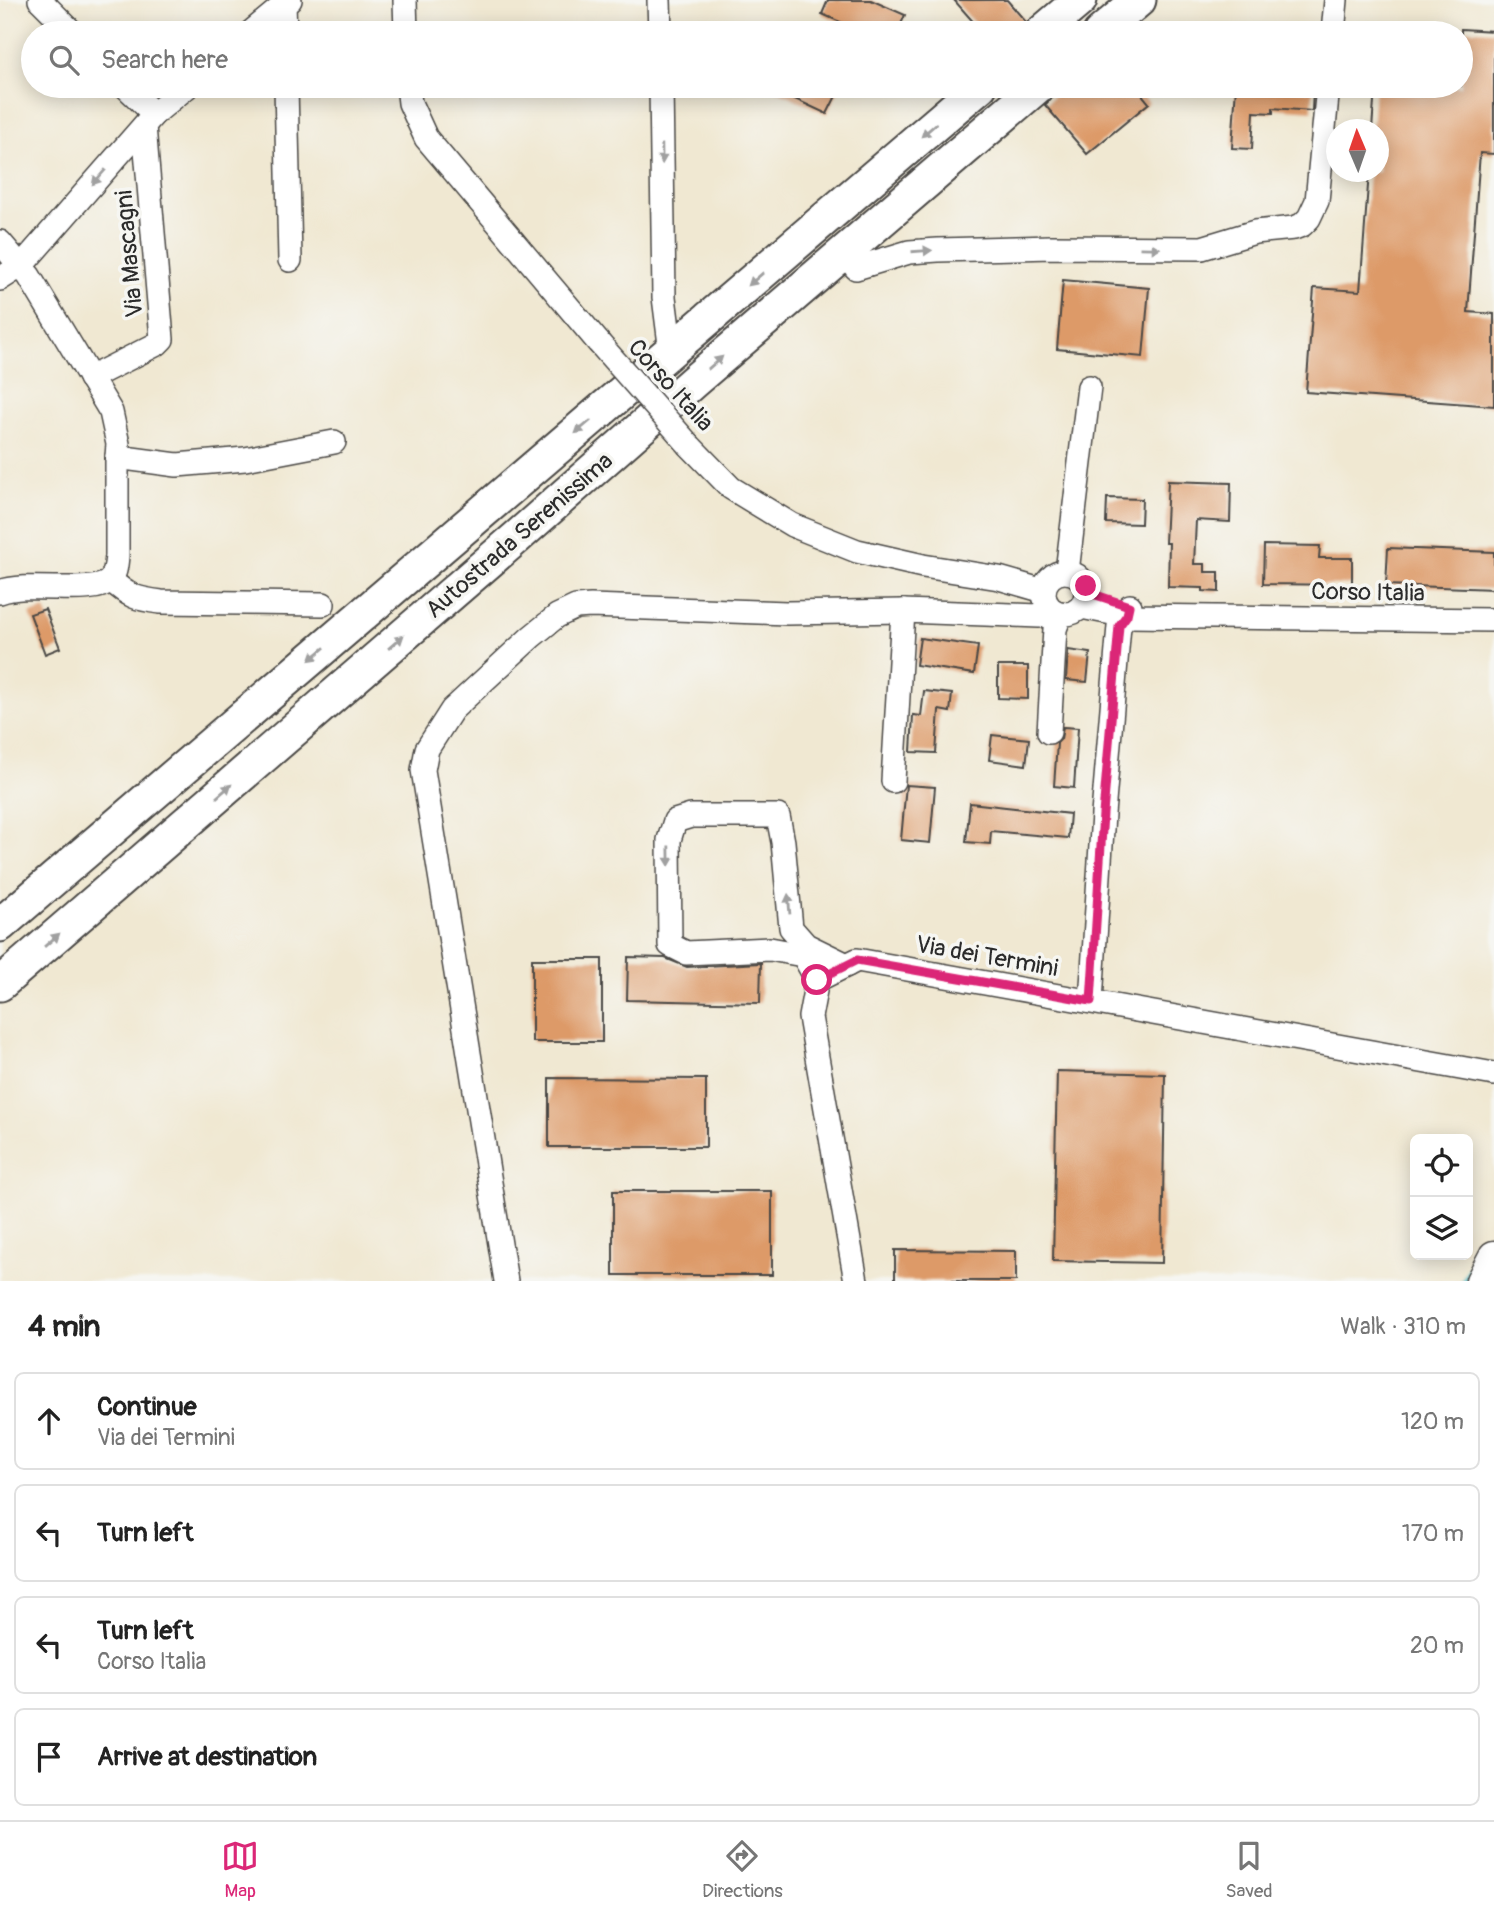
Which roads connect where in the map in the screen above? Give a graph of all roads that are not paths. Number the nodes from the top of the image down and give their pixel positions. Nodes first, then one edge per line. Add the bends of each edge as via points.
1 (40, 0) edge
2 (405, 0) edge
3 (659, 0) edge
4 (1080, 0) edge
5 (1139, 0) edge
6 (1336, 0) edge
7 (287, 2) edge
8 (61, 21) edge
9 (264, 21) edge
10 (286, 21) edge
11 (405, 21) edge
12 (660, 21) edge
13 (1055, 21) edge
14 (1114, 21) edge
15 (1334, 21) edge
16 (133, 98) edge
17 (174, 98) edge
18 (286, 98) edge
19 (409, 98) edge
20 (660, 98) edge
21 (966, 98) edge
22 (1024, 98) edge
23 (1327, 98) edge
24 (149, 120) junction
25 (0, 242) edge
26 (290, 260) dead end
27 (22, 265) junction
28 (856, 268) dead end
29 (0, 279) edge
30 (671, 352) junction
31 (90, 378) junction
32 (1089, 387) dead end
33 (334, 442) dead end
34 (117, 457) junction
35 (111, 580) junction
36 (0, 592) edge
37 (1063, 595) junction
38 (323, 604) dead end
39 (903, 611) junction
40 (1128, 611) junction
41 (1494, 620) edge
42 (1049, 732) dead end
43 (893, 781) dead end
44 (0, 925) edge
45 (847, 965) junction
46 (817, 980) junction
47 (0, 984) edge
48 (1091, 1001) junction
49 (1494, 1074) edge
50 (1494, 1256) edge
51 (506, 1281) edge
52 (856, 1281) edge
53 (1481, 1281) edge

1 - 8 street
2 - 11 street
3 - 12 street
4 - 13 highway
5 - 14 highway
6 - 15 street
7 - 9 street
7 - 10 street
16 - 24 street
17 - 24 street
18 - 26 street
19 - 37 street, Corso Italia, bridge via 426,138 598,343 731,488 792,525 857,551
20 -> 30 street via 664,297
21 -> 30 highway, Autostrada Serenissima
47 -> 22 highway, Autostrada Serenissima
28 -> 23 street via 909,252 938,250 1202,248 1255,232 1294,228 1309,218 1317,201
24 -> 27 street
24 - 31 street, Via Mascagni via 162,339
25 - 27 street
27 - 29 street
27 - 31 street
30 -> 44 highway, Autostrada Serenissima
31 - 34 street via 111,412
32 - 37 street
33 - 34 street via 246,459 177,465
34 - 35 street via 117,556
35 - 36 street via 87,589 24,586
35 - 38 street via 126,594 161,602
37 - 39 street via 1039,616
37 - 40 street, Corso Italia
37 - 42 street via 1055,629
39 - 43 street
39 - 51 street via 576,607 531,637 452,710 427,749 423,770
40 - 41 street, Corso Italia
40 - 48 street via 1119,626
45 - 46 street, Via dei Termini
45 -> 46 street via 806,945 791,928 778,816 691,816 675,821 669,840 670,946 686,953 770,949 803,955
45 - 48 street, Via dei Termini via 857,960
46 - 52 street via 810,1017
48 - 49 street, Via dei Termini
50 - 53 main road

